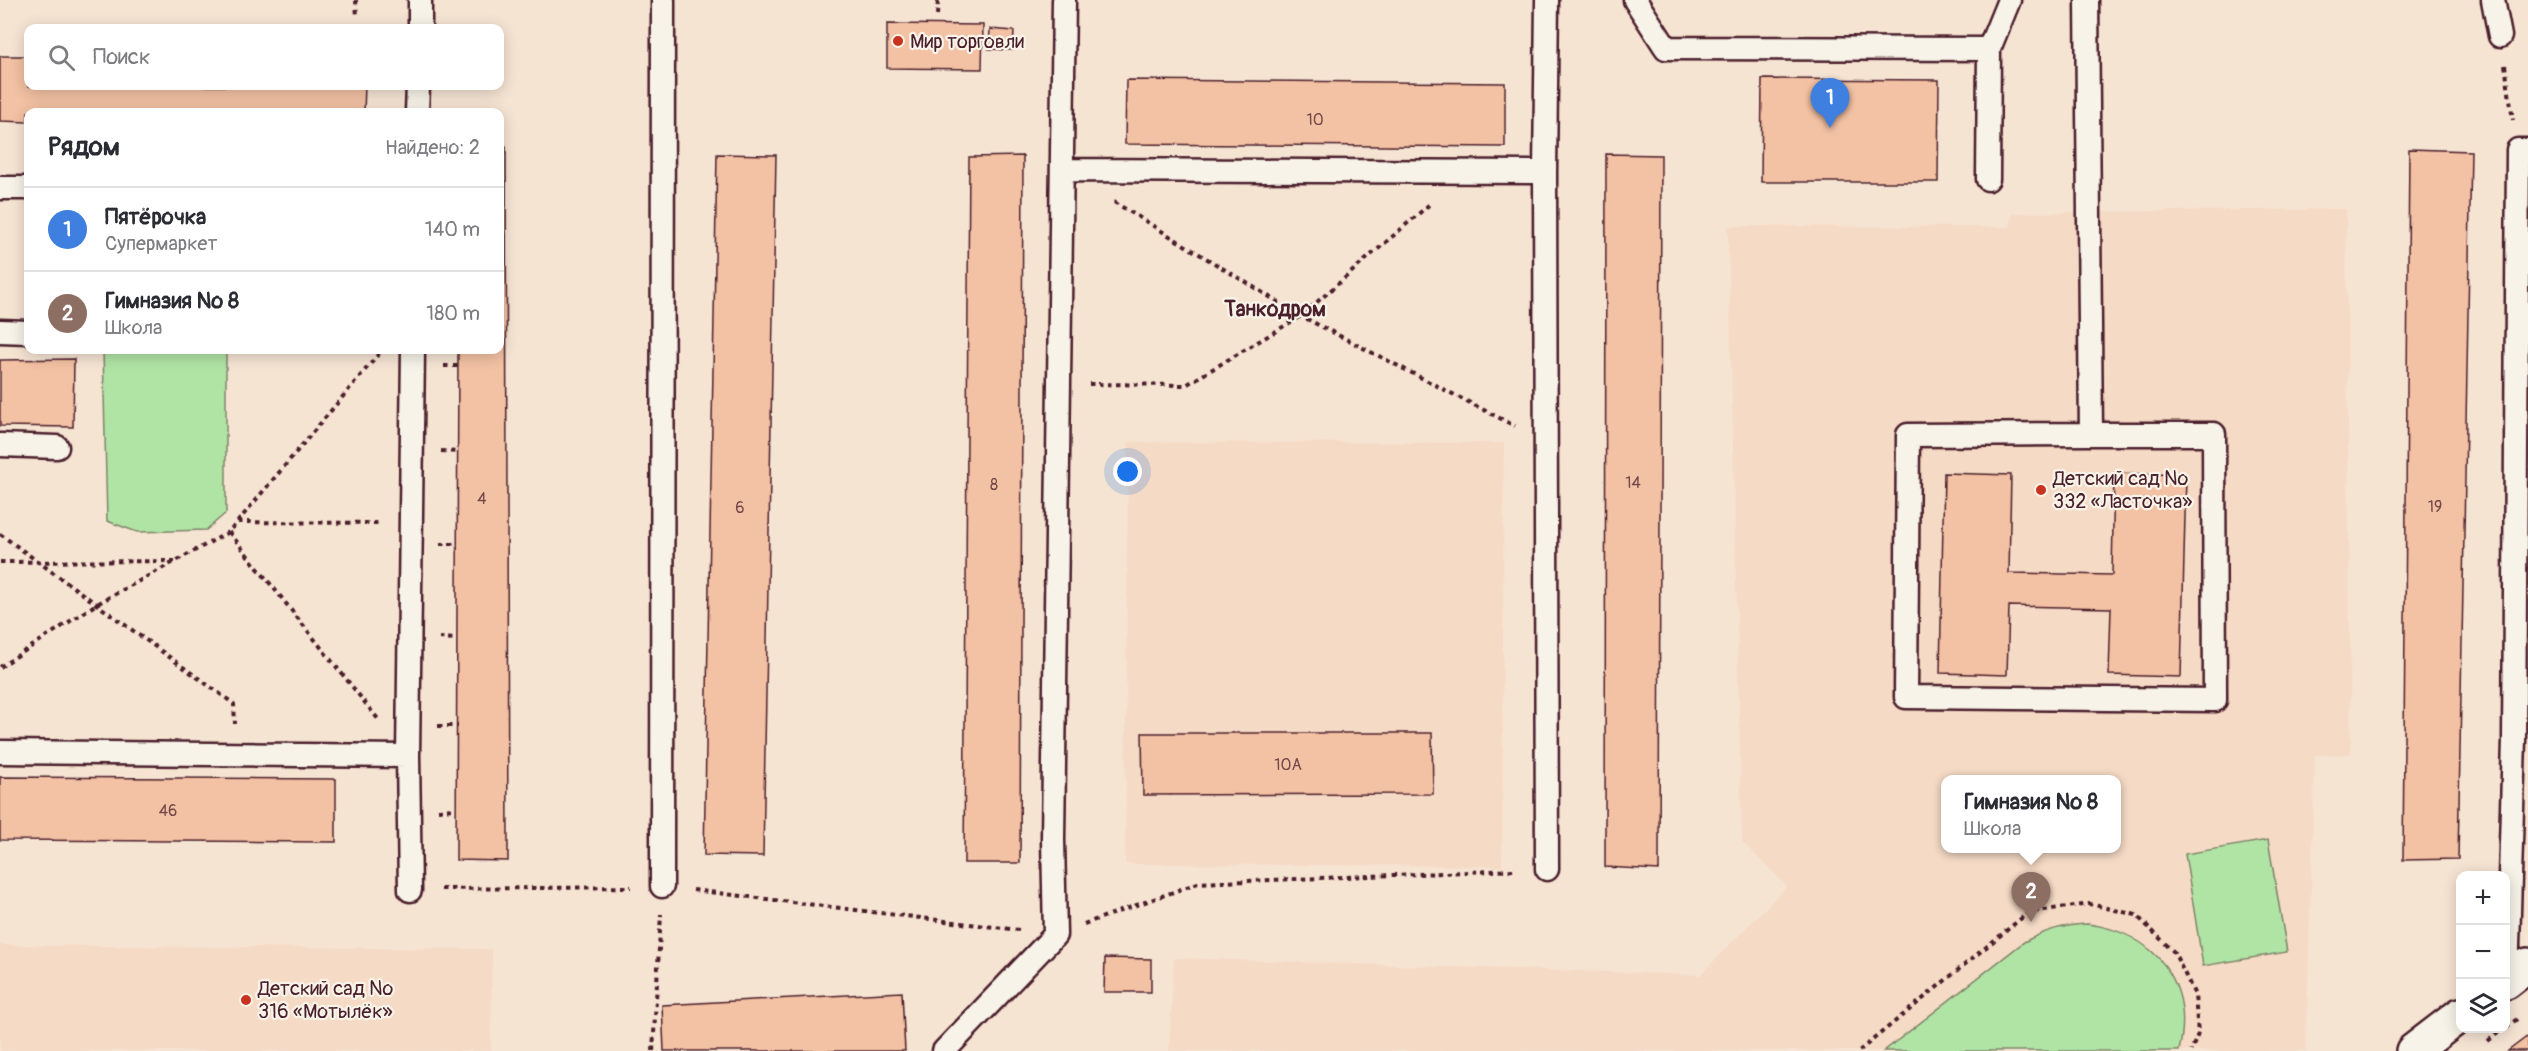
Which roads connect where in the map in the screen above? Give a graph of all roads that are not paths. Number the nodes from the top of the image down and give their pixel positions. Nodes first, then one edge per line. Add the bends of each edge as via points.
1 (420, 0) edge
2 (663, 0) edge
3 (1064, 0) edge
4 (1547, 0) edge
5 (1635, 0) edge
6 (2009, 0) edge
7 (2087, 0) edge
8 (2493, 0) edge
9 (420, 24) edge
10 (2500, 36) road end
11 (1989, 49) junction
12 (418, 90) edge
13 (417, 108) edge
14 (2523, 150) edge
15 (1062, 170) junction
16 (1545, 172) junction
17 (1989, 180) dead end
18 (0, 188) edge
19 (24, 188) edge
20 (0, 331) edge
21 (24, 332) edge
22 (413, 354) edge
23 (2091, 434) junction
24 (0, 445) edge
25 (57, 447) dead end
26 (2521, 735) edge
27 (0, 752) edge
28 (408, 756) junction
29 (1547, 869) road end
30 (662, 886) road end
31 (410, 890) road end
32 (2514, 976) edge
33 (2456, 1018) edge
34 (944, 1051) edge
35 (2413, 1051) edge

1 - 9 lane
2 - 30 lane
3 - 15 lane
4 - 16 lane
5 - 11 lane via 1666,48
6 - 11 lane
7 - 23 lane
8 - 10 lane
11 - 17 lane
12 - 13 lane
14 - 26 lane
15 - 16 lane
15 - 34 lane via 1055,935
16 - 29 lane
18 - 19 lane
20 - 21 lane
22 - 28 lane
23 - 23 lane via 2214,434 2215,700 1905,697 1908,435
24 - 25 lane
26 - 32 lane
27 - 28 lane
28 - 31 lane
33 - 35 street

